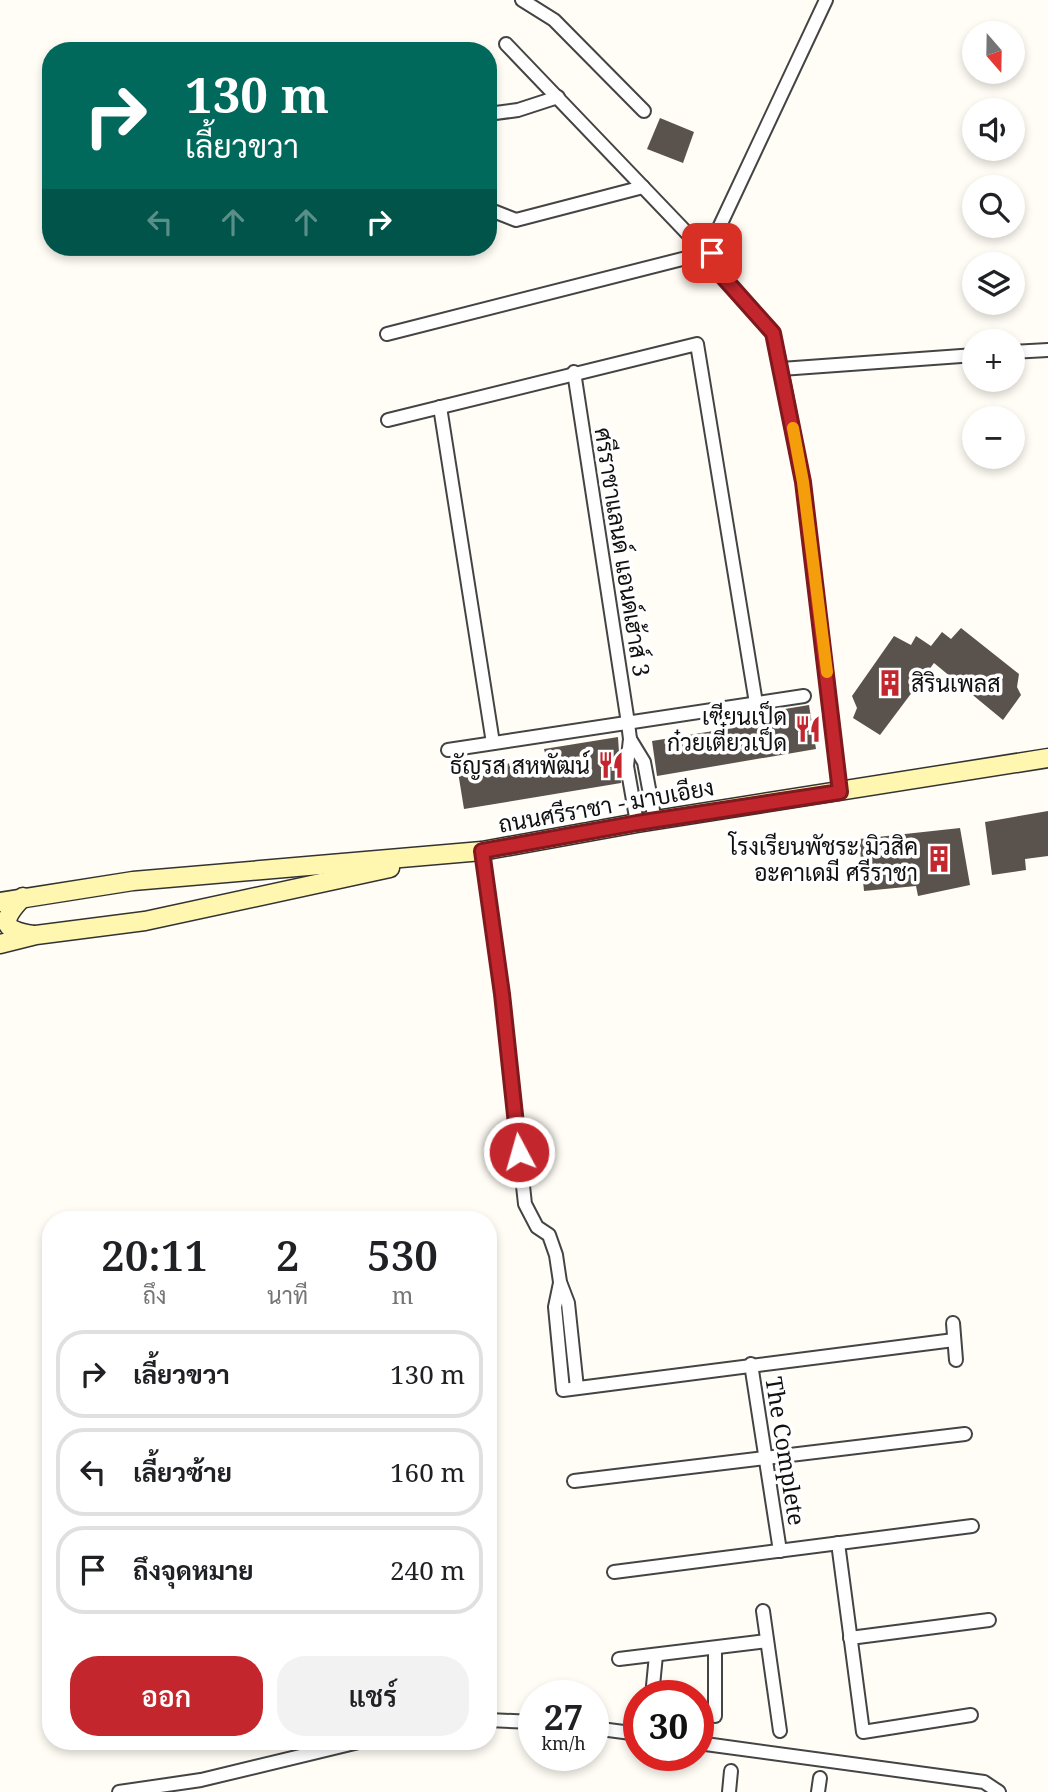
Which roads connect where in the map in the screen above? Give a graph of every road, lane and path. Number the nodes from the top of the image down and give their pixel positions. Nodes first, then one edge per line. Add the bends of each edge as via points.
1 (522, 0) edge
2 (826, 0) edge
3 (506, 44) dead end
4 (558, 97) junction
5 (644, 111) dead end
6 (497, 113) edge
7 (643, 187) junction
8 (497, 213) edge
9 (710, 257) junction
10 (387, 334) dead end
11 (1048, 350) edge
12 (1025, 351) edge
13 (962, 356) edge
14 (781, 369) junction
15 (573, 372) junction
16 (440, 407) junction
17 (388, 420) dead end
18 (804, 695) dead end
19 (756, 703) junction
20 (628, 723) junction
21 (494, 743) junction
22 (448, 750) dead end
23 (1048, 758) edge
24 (840, 792) junction
25 (646, 822) junction
26 (482, 851) junction
27 (461, 853) junction
28 (23, 897) junction
29 (0, 902) edge
30 (36, 935) junction
31 (0, 944) edge
32 (560, 1282) junction
33 (953, 1323) dead end
34 (954, 1340) junction
35 (956, 1360) dead end
36 (751, 1364) junction
37 (577, 1388) junction
38 (965, 1434) dead end
39 (765, 1457) junction
40 (574, 1481) dead end
41 (972, 1525) dead end
42 (838, 1543) junction
43 (780, 1551) junction
44 (614, 1572) dead end
45 (763, 1611) dead end
46 (989, 1620) dead end
47 (850, 1638) junction
48 (767, 1641) junction
49 (715, 1648) junction
50 (656, 1655) junction
51 (619, 1659) dead end
52 (654, 1680) edge
53 (971, 1715) dead end
54 (715, 1716) dead end
55 (497, 1720) edge
56 (518, 1721) edge
57 (780, 1731) dead end
58 (714, 1745) edge
59 (326, 1750) edge
60 (731, 1771) dead end
61 (119, 1792) edge
62 (729, 1792) edge
63 (999, 1792) edge

1 - 5 street via 554,20
2 - 9 street via 717,232
3 - 4 street
4 - 6 street
4 - 7 street
7 - 8 street via 516,220
7 - 9 street
9 - 10 street
9 - 14 street via 773,333
11 - 12 street
13 - 14 street
14 - 24 street via 803,482
15 - 16 street
15 - 19 street via 697,344
15 - 20 street, ศรีราชาแลนด์ แอนด์เฮ้าส์ 3
16 - 17 street
16 - 21 street
18 - 19 street
19 - 20 street
20 - 21 street
20 - 25 street, ศรีราชาแลนด์ แอนด์เฮ้าส์ 3 via 630,739 644,762
21 - 22 street
23 - 24 main road, ถนนศรีราชา - มาบเอียง
24 - 25 main road, ถนนศรีราชา - มาบเอียง
25 - 26 main road, ถนนศรีราชา - มาบเอียง
26 - 27 main road, ถนนศรีราชา - มาบเอียง
26 - 32 street via 525,1204 537,1227 549,1235
27 - 28 main road, ถนนศรีราชา - มาบเอียง via 133,881
27 - 30 main road, ถนนศรีราชา - มาบเอียง via 145,921
28 - 29 main road, ถนนศรีราชา - มาบเอียง
28 - 30 main road via 8,912 8,927
30 - 31 main road, ถนนศรีราชา - มาบเอียง
32 - 37 street via 568,1304
32 - 37 street, The Complete via 555,1307 563,1390
33 - 34 street
34 - 35 street
34 - 36 street
36 - 37 street, The Complete
36 - 39 street, The Complete
38 - 39 street
39 - 40 street
39 - 43 street, The Complete
41 - 42 street
42 - 43 street
42 - 47 street
43 - 44 street
45 - 48 street
46 - 47 street
47 - 53 street via 863,1732
48 - 49 street
48 - 57 street
49 - 50 street
49 - 54 street
50 - 51 street
50 - 52 street
55 - 56 street
58 - 63 street via 984,1782
59 - 61 street via 219,1776
60 - 62 street

